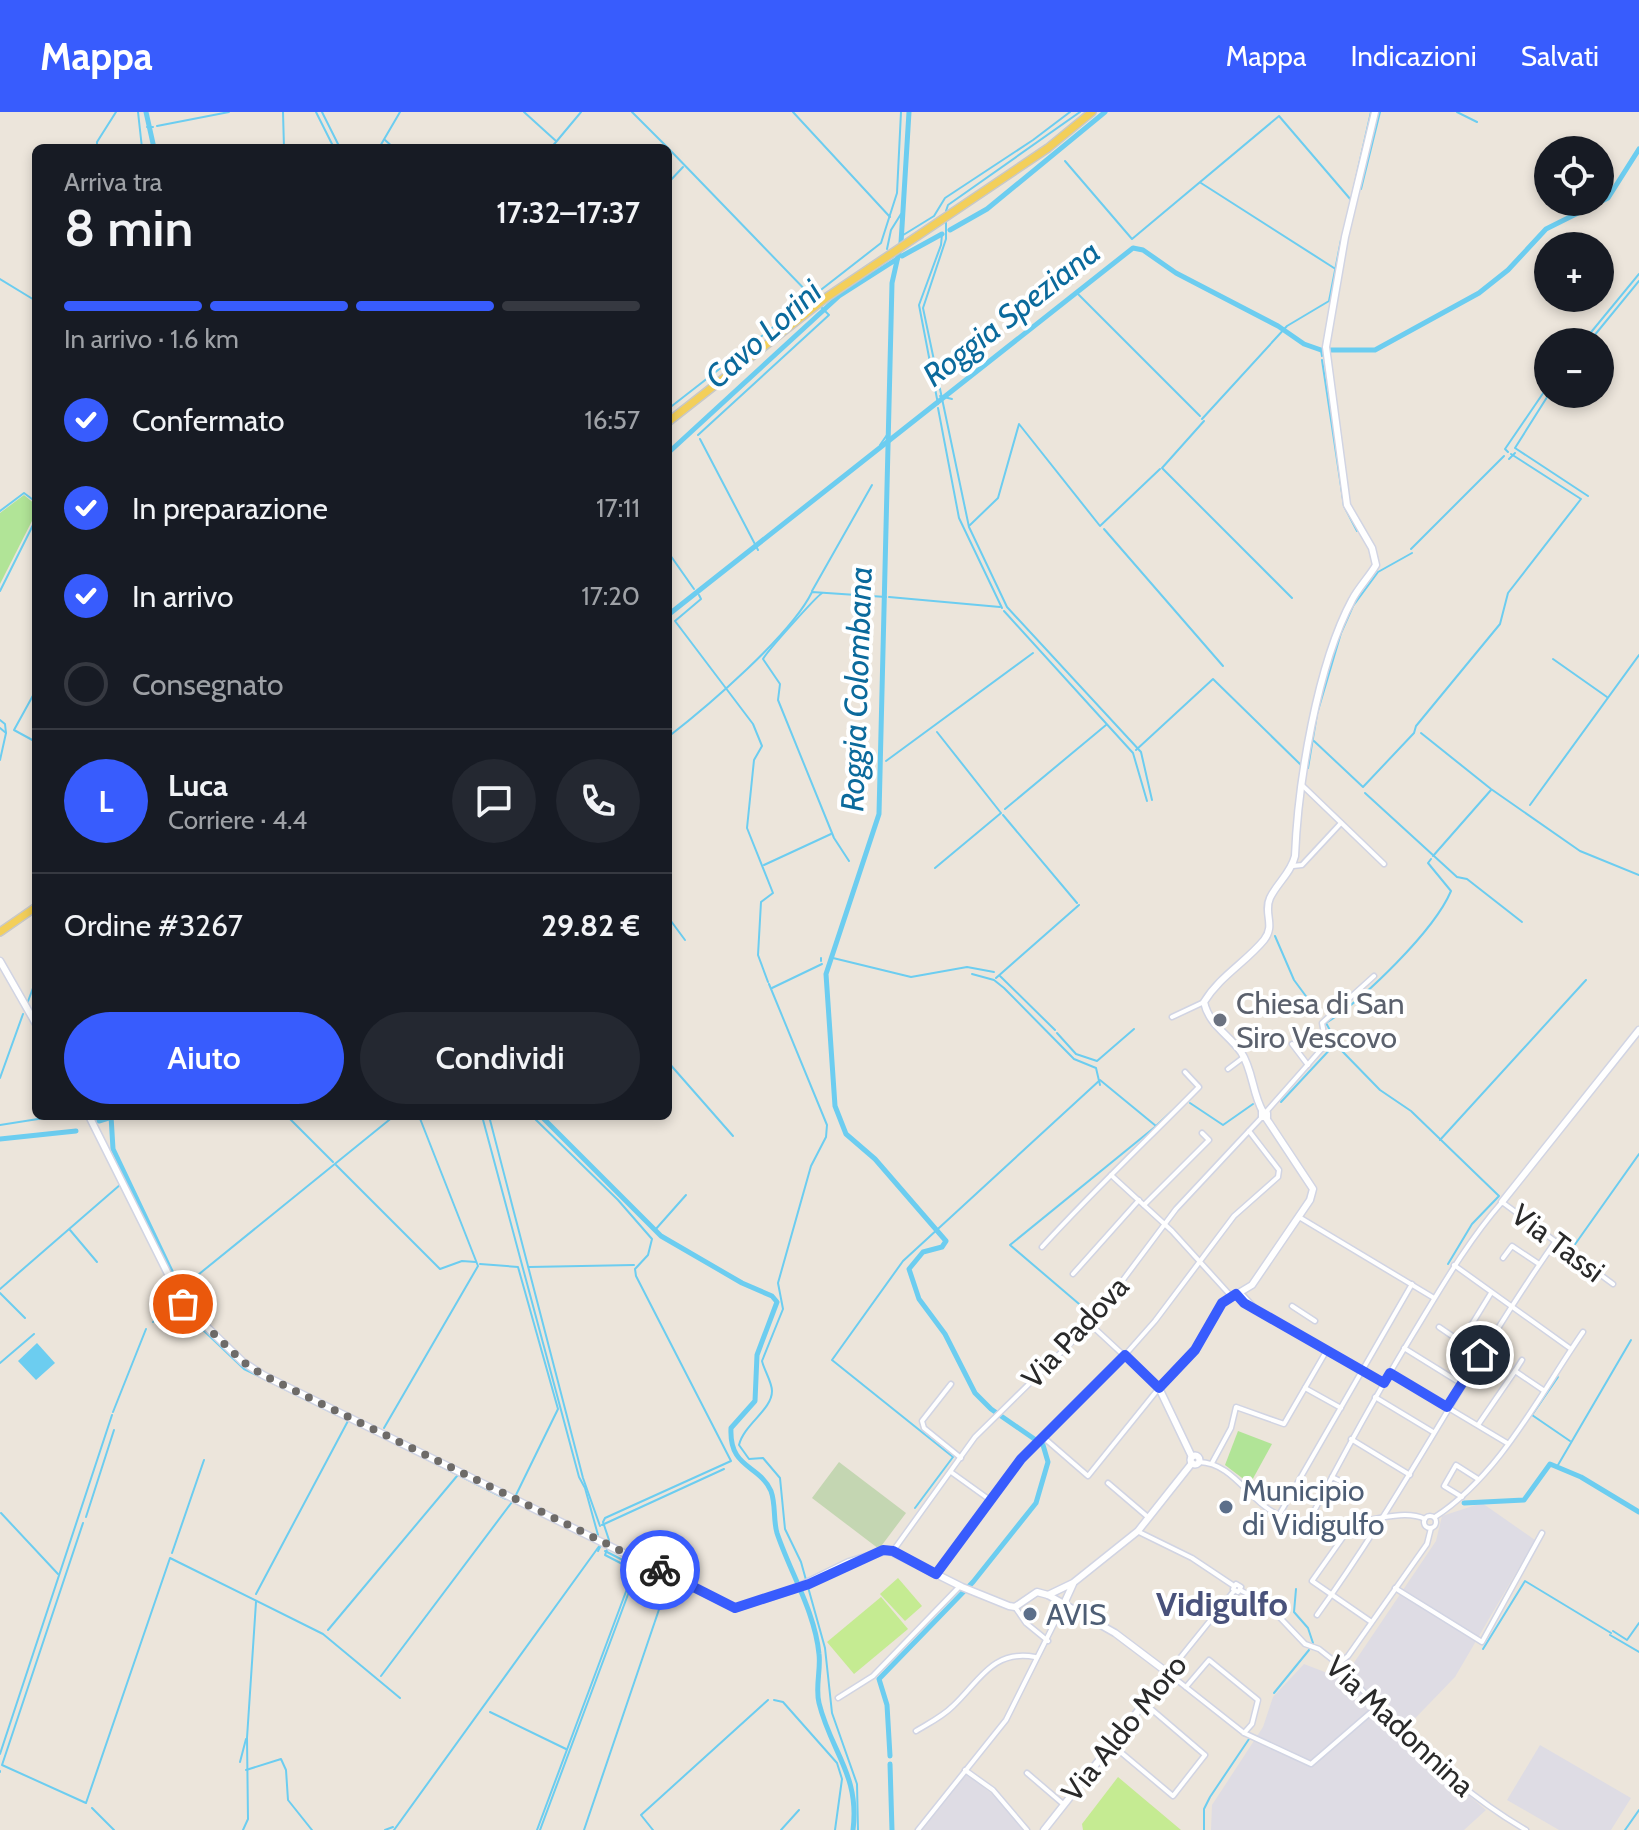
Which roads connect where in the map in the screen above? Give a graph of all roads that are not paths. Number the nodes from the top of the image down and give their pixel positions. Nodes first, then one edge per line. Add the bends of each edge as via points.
1 (1092, 112) edge
2 (1375, 112) edge
3 (672, 419) edge
4 (1303, 786) junction
5 (1341, 823) junction
6 (1384, 864) dead end
7 (1293, 866) junction
8 (32, 909) edge
9 (13, 920) junction
10 (0, 924) edge
11 (0, 932) edge
12 (0, 961) edge
13 (1374, 976) dead end
14 (1204, 1002) junction
15 (32, 1017) edge
16 (1172, 1017) dead end
17 (1639, 1030) edge
18 (1292, 1044) dead end
19 (1244, 1057) junction
20 (1308, 1065) junction
21 (1228, 1069) dead end
22 (1185, 1072) dead end
23 (1264, 1115) junction
24 (91, 1120) edge
25 (1249, 1131) junction
26 (1202, 1133) dead end
27 (1111, 1175) junction
28 (1139, 1200) junction
29 (1502, 1202) junction
30 (1144, 1205) junction
31 (1298, 1217) junction
32 (1164, 1224) junction
33 (1555, 1242) junction
34 (1042, 1247) dead end
35 (1503, 1258) dead end
36 (1201, 1260) junction
37 (1539, 1264) junction
38 (1454, 1265) junction
39 (1073, 1274) dead end
40 (1412, 1284) junction
41 (1613, 1284) dead end
42 (1252, 1285) junction
43 (1491, 1293) junction
44 (1236, 1294) junction
45 (1434, 1298) junction
46 (1252, 1302) junction
47 (1292, 1306) dead end
48 (1510, 1306) junction
49 (1256, 1310) junction
50 (1315, 1321) dead end
51 (1090, 1324) junction
52 (1439, 1327) dead end
53 (1583, 1332) dead end
54 (1491, 1336) junction
55 (1404, 1348) junction
56 (1571, 1349) junction
57 (1327, 1350) junction
58 (1125, 1355) junction
59 (1480, 1355) junction
60 (1522, 1360) dead end
61 (1363, 1370) junction
62 (1515, 1371) junction
63 (1390, 1373) junction
64 (1384, 1383) junction
65 (951, 1384) dead end
66 (1462, 1384) junction
67 (1159, 1388) junction
68 (1305, 1388) junction
69 (1543, 1390) junction
70 (1375, 1397) junction
71 (1447, 1407) junction
72 (1341, 1408) junction
73 (1478, 1425) junction
74 (1433, 1432) junction
75 (1042, 1438) junction
76 (1351, 1439) junction
77 (1507, 1443) junction
78 (961, 1458) junction
79 (1195, 1461) junction
80 (1212, 1463) junction
81 (951, 1472) junction
82 (1410, 1475) junction
83 (1332, 1477) junction
84 (1478, 1479) junction
85 (1108, 1483) dead end
86 (1348, 1485) dead end
87 (1462, 1497) junction
88 (990, 1500) junction
89 (1279, 1515) junction
90 (1435, 1517) junction
91 (1150, 1518) junction
92 (1385, 1518) junction
93 (1425, 1519) junction
94 (1309, 1521) junction
95 (1353, 1523) junction
96 (1431, 1528) junction
97 (1138, 1531) junction
98 (1542, 1533) dead end
99 (893, 1551) junction
100 (936, 1574) junction
101 (1073, 1583) junction
102 (964, 1588) junction
103 (1395, 1588) junction
104 (1236, 1589) junction
105 (1048, 1595) junction
106 (1332, 1595) junction
107 (1063, 1606) junction
108 (1015, 1607) junction
109 (1317, 1615) dead end
110 (1371, 1622) junction
111 (1048, 1641) junction
112 (1035, 1657) junction
113 (1338, 1664) junction
114 (1168, 1673) junction
115 (1186, 1687) junction
116 (838, 1698) dead end
117 (1143, 1702) junction
118 (1377, 1707) junction
119 (916, 1731) dead end
120 (1244, 1733) junction
121 (1110, 1744) junction
122 (965, 1770) junction
123 (1027, 1773) dead end
124 (1062, 1803) junction
125 (918, 1830) edge
126 (1027, 1830) edge
127 (1044, 1830) edge
128 (1526, 1830) edge

1 - 3 main road via 1048,148 827,297
2 - 4 street via 1345,237 1326,350 1347,505 1376,565 1352,599 1328,663 1309,733
4 - 5 street
4 - 7 street
5 - 6 street
5 - 7 street via 1302,865
7 - 14 street via 1270,898 1268,934
8 - 9 main road
9 - 10 main road
9 - 11 main road
12 - 15 street
13 - 20 street, Via Padova via 1322,1023 1326,1044
14 - 16 street
14 - 19 street via 1211,1022
17 - 29 street
18 - 20 street
19 - 21 street
19 - 23 street
20 - 23 street, Via Padova
22 - 27 street via 1199,1087
23 - 25 street, Via Padova
23 - 31 street via 1313,1189
24 - 99 street via 175,1292 243,1362 735,1608 809,1584 874,1552
25 - 32 street, Via Padova
25 - 36 street via 1280,1174 1234,1216
26 - 30 street via 1209,1140
27 - 28 street
27 - 34 street
28 - 30 street
28 - 39 street
29 - 33 street, Via Tassi
29 - 38 street
30 - 32 street
31 - 40 street
31 - 42 street
32 - 36 street
32 - 51 street, Via Padova
33 - 37 street
33 - 41 street, Via Tassi
35 - 37 street via 1512,1246
36 - 44 street
36 - 58 street
37 - 48 street
38 - 43 street
38 - 45 street
40 - 45 street
40 - 61 street
42 - 44 street
42 - 46 street
43 - 48 street
43 - 54 street via 1472,1324
44 - 46 street
44 - 49 street
44 - 67 street via 1222,1303 1195,1350
45 - 55 street
46 - 49 street
47 - 50 street
48 - 54 street
48 - 56 street
49 - 57 street
51 - 58 street
51 - 78 street, Via Padova via 991,1418
52 - 59 street
53 - 56 street
54 - 59 street
55 - 63 street
55 - 66 street
56 - 69 street
57 - 61 street
57 - 68 street
58 - 67 street
58 - 75 street
59 - 66 street
60 - 62 street
61 - 64 street
61 - 72 street
62 - 69 street
62 - 73 street
63 - 64 street
63 - 71 street
64 - 70 street
65 - 78 street via 922,1421
66 - 71 street
67 - 75 street via 1089,1476
67 - 79 street
68 - 72 street
68 - 80 street via 1284,1424 1236,1407
69 - 77 street
70 - 74 street
70 - 76 street
71 - 73 street
71 - 74 street
72 - 89 street
73 - 77 street
74 - 82 street
75 - 88 street
76 - 82 street
76 - 83 street
77 - 84 street
78 - 81 street, Via Padova
79 - 80 street
79 - 91 street
80 - 89 street
81 - 88 street
81 - 99 street, Via Padova
82 - 92 street
83 - 86 street
83 - 94 street
84 - 87 street
84 - 87 street via 1456,1465 1444,1486
85 - 91 street
87 - 90 street
88 - 100 street
89 - 94 street
90 - 93 street
90 - 96 street
91 - 97 street
92 - 93 street
92 - 95 street
92 - 106 street
93 - 96 street
94 - 95 street
95 - 106 street via 1312,1581
96 - 103 street via 1427,1544
97 - 101 street
97 - 104 street, Via Madonnina via 1192,1558
98 - 103 street via 1482,1642
99 - 100 street
100 - 102 street
101 - 105 street
101 - 107 street
102 - 108 street
102 - 116 street via 873,1676
103 - 110 street
104 - 113 street, Via Madonnina via 1267,1604 1305,1644
104 - 114 street, Via Aldo Moro
105 - 107 street
105 - 108 street via 1033,1593
106 - 109 street
106 - 110 street
107 - 111 street
107 - 114 street via 1115,1633
108 - 111 street
110 - 113 street
111 - 112 street
112 - 119 street via 1012,1657 985,1668 956,1704
112 - 122 street via 1006,1720
113 - 118 street, Via Madonnina
114 - 115 street
114 - 117 street, Via Aldo Moro
115 - 120 street
115 - 120 street via 1209,1660 1258,1700
117 - 121 street, Via Aldo Moro
117 - 121 street via 1205,1755 1173,1796
118 - 120 street via 1313,1764
118 - 128 street, Via Madonnina via 1450,1777
121 - 124 street, Via Aldo Moro
122 - 125 street
122 - 126 street via 993,1790
123 - 124 street
124 - 127 street, Via Aldo Moro

